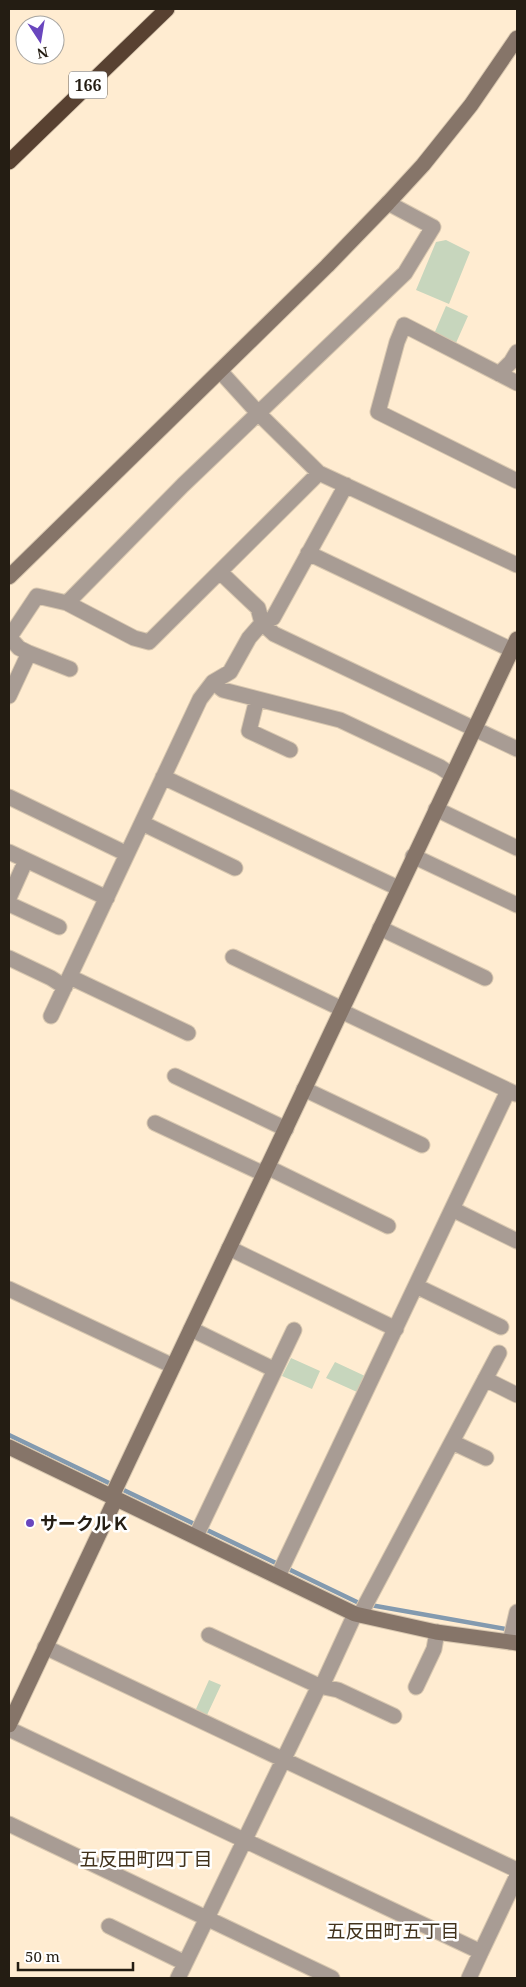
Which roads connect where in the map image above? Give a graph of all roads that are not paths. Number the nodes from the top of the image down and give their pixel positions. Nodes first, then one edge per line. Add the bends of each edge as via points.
1 (167, 9) edge
2 (517, 38) edge
3 (9, 162) edge
4 (388, 203) junction
5 (517, 352) edge
6 (220, 371) junction
7 (499, 374) junction
8 (517, 383) edge
9 (260, 414) junction
10 (319, 473) junction
11 (517, 481) edge
12 (346, 485) junction
13 (308, 553) junction
14 (517, 566) edge
15 (220, 572) junction
16 (9, 577) edge
17 (67, 603) junction
18 (262, 623) junction
19 (9, 638) edge
20 (515, 645) edge
21 (29, 653) junction
22 (70, 669) dead end
23 (213, 682) junction
24 (9, 696) edge
25 (257, 699) junction
26 (475, 728) junction
27 (517, 748) edge
28 (290, 750) dead end
29 (452, 775) junction
30 (163, 777) junction
31 (9, 798) edge
32 (436, 809) junction
33 (142, 823) junction
34 (517, 848) edge
35 (9, 852) edge
36 (127, 854) junction
37 (414, 856) junction
38 (26, 860) junction
39 (235, 868) dead end
40 (398, 888) junction
41 (9, 898) edge
42 (107, 898) junction
43 (9, 904) edge
44 (517, 905) edge
45 (59, 927) dead end
46 (380, 928) junction
47 (233, 957) dead end
48 (9, 958) edge
49 (485, 978) dead end
50 (67, 982) junction
51 (342, 1010) junction
52 (51, 1016) dead end
53 (188, 1033) dead end
54 (174, 1076) dead end
55 (304, 1089) junction
56 (513, 1093) edge
57 (155, 1122) dead end
58 (286, 1129) junction
59 (422, 1145) dead end
60 (266, 1170) junction
61 (452, 1209) junction
62 (388, 1226) dead end
63 (517, 1241) edge
64 (229, 1248) junction
65 (416, 1286) junction
66 (9, 1289) edge
67 (502, 1326) dead end
68 (191, 1329) junction
69 (396, 1329) junction
70 (294, 1330) dead end
71 (499, 1353) dead end
72 (173, 1366) junction
73 (275, 1370) junction
74 (486, 1379) junction
75 (517, 1396) edge
76 (452, 1442) junction
77 (9, 1447) edge
78 (486, 1458) dead end
79 (115, 1491) junction
80 (199, 1529) junction
81 (281, 1569) junction
82 (362, 1609) junction
83 (438, 1632) junction
84 (514, 1632) edge
85 (209, 1635) dead end
86 (45, 1647) junction
87 (321, 1686) junction
88 (416, 1687) dead end
89 (394, 1716) dead end
90 (9, 1727) edge
91 (283, 1760) junction
92 (9, 1824) edge
93 (244, 1840) junction
94 (517, 1870) edge
95 (517, 1876) edge
96 (207, 1918) junction
97 (109, 1926) dead end
98 (481, 1952) junction
99 (186, 1963) junction
100 (178, 1978) edge
101 (332, 1978) edge
102 (469, 1978) edge

1 - 3 highway, 166
2 - 4 street via 471,105
4 - 6 street
4 - 9 street via 433,227 405,273
5 - 7 street
6 - 9 street
6 - 16 street
7 - 8 street
7 - 11 street via 404,326 378,412
9 - 10 street
9 - 17 street via 183,485
10 - 12 street
10 - 15 street
12 - 13 street
12 - 14 street
13 - 18 street via 273,618
13 - 20 street
15 - 17 street via 149,642 134,638
15 - 18 street via 258,608
17 - 19 street via 38,596
18 - 23 street via 249,638 230,672
18 - 26 street via 274,634
19 - 21 street
20 - 26 street
21 - 22 street
21 - 24 street
23 - 25 street via 223,690
23 - 30 street via 200,699
25 - 28 street via 249,731
25 - 29 street via 340,720
26 - 27 street
26 - 29 street
29 - 32 street
30 - 33 street
30 - 40 street
31 - 36 street
32 - 34 street
32 - 37 street
33 - 36 street
33 - 39 street
35 - 38 street
36 - 42 street
37 - 40 street
37 - 44 street
38 - 41 street
38 - 42 street
40 - 46 street
42 - 50 street
43 - 45 street
46 - 49 street
46 - 51 street
47 - 51 street
48 - 50 street
50 - 52 street
50 - 53 street
51 - 55 street
51 - 56 street
54 - 58 street
55 - 58 street
55 - 59 street
56 - 61 street
57 - 60 street
58 - 60 street
60 - 62 street
60 - 64 street
61 - 63 street
61 - 65 street
64 - 68 street
64 - 69 street
65 - 67 street
65 - 69 street
66 - 72 street
68 - 72 street
68 - 73 street
69 - 81 street
70 - 73 street
71 - 74 street
72 - 79 street
73 - 80 street
74 - 75 street
74 - 76 street
76 - 78 street
76 - 82 street
77 - 79 street
79 - 80 street
79 - 86 street
80 - 81 street
81 - 82 street
82 - 83 street
82 - 87 street
83 - 84 street
83 - 88 street via 434,1649
85 - 87 street
86 - 90 street
86 - 91 street
87 - 89 street via 338,1690
87 - 91 street
90 - 93 street
91 - 93 street
91 - 94 street
92 - 96 street
93 - 96 street
93 - 98 street
95 - 98 street
96 - 99 street
96 - 101 street
97 - 99 street
98 - 102 street
99 - 100 street

